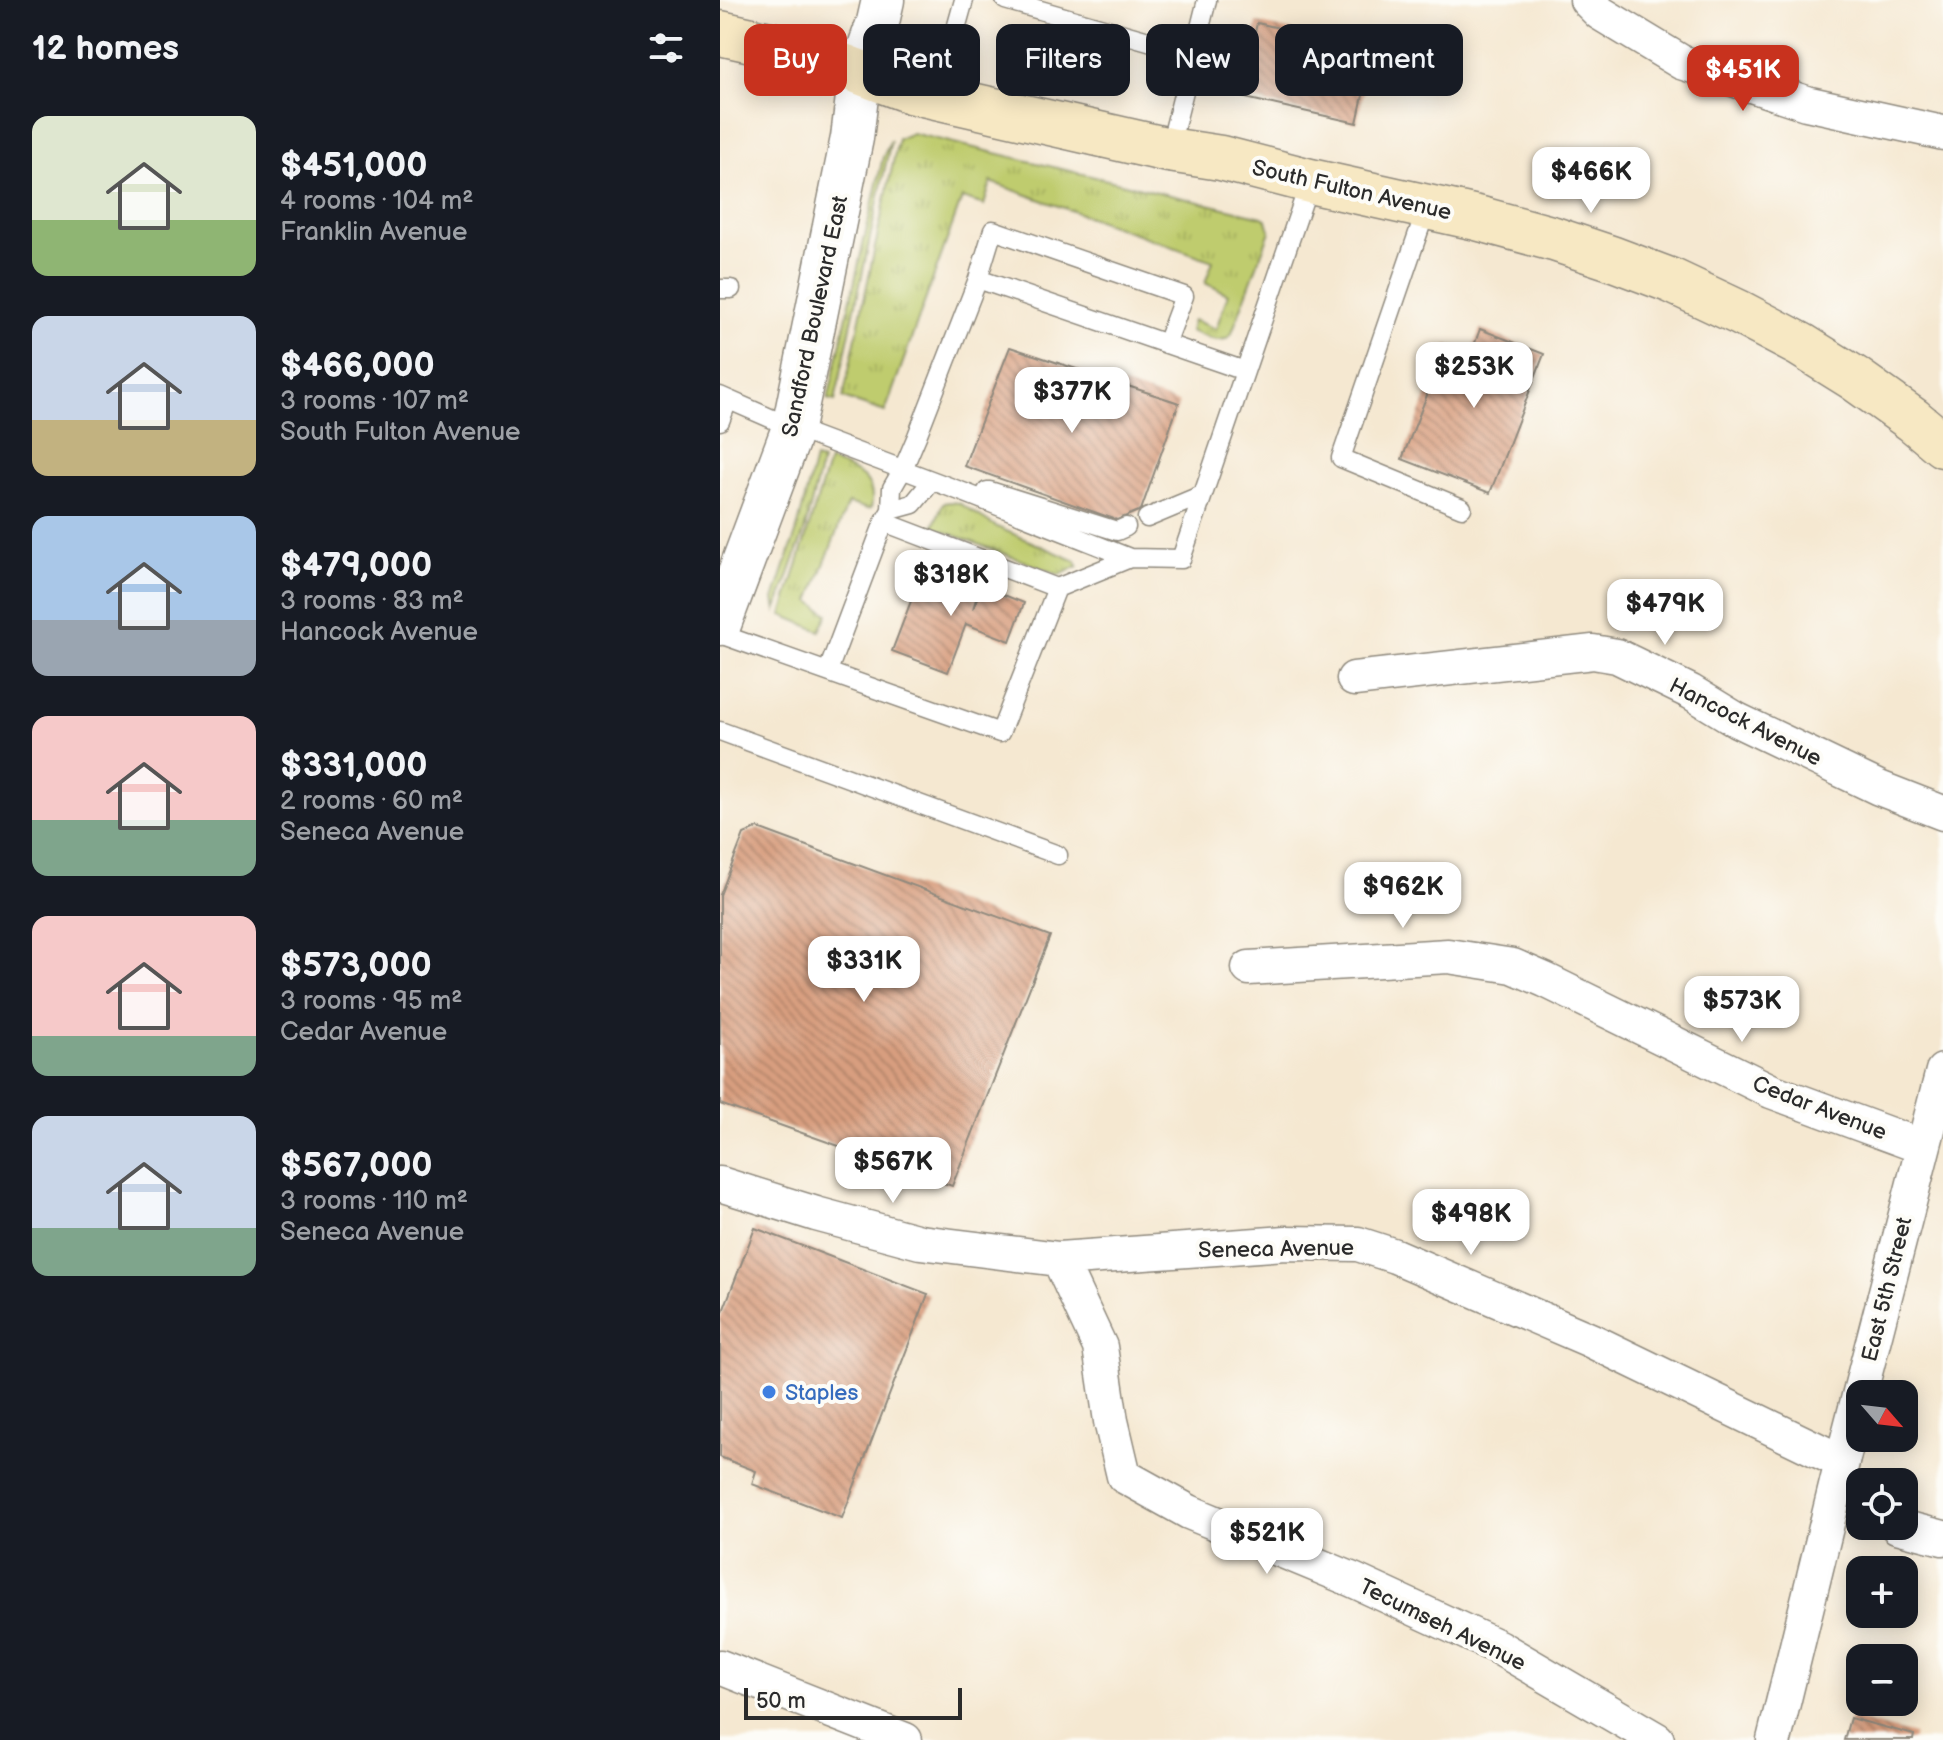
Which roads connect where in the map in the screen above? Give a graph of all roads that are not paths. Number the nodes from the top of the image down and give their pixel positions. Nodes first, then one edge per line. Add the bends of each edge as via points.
1 (883, 0) edge
2 (964, 0) edge
3 (1005, 0) edge
4 (1207, 0) edge
5 (1587, 0) edge
6 (1201, 24) edge
7 (720, 33) edge
8 (1146, 40) edge
9 (860, 72) junction
10 (1183, 96) edge
11 (937, 97) junction
12 (1943, 133) edge
13 (1169, 150) junction
14 (1310, 181) junction
15 (1427, 207) junction
16 (978, 279) junction
17 (1166, 344) junction
18 (1245, 371) junction
19 (724, 398) edge
20 (720, 421) edge
21 (793, 428) junction
22 (1943, 445) edge
23 (903, 469) junction
24 (932, 481) junction
25 (968, 494) junction
26 (1202, 495) junction
27 (1462, 508) dead end
28 (888, 516) junction
29 (1147, 518) dead end
30 (1126, 527) dead end
31 (1130, 558) junction
32 (1057, 588) junction
33 (720, 624) edge
34 (720, 634) edge
35 (828, 671) junction
36 (1354, 679) dead end
37 (720, 731) edge
38 (1943, 813) edge
39 (1058, 855) dead end
40 (1249, 968) dead end
41 (1943, 1071) edge
42 (1923, 1147) junction
43 (720, 1184) edge
44 (1059, 1259) junction
45 (1842, 1462) junction
46 (1845, 1512) edge
47 (1918, 1531) edge
48 (1943, 1538) edge
49 (720, 1667) edge
50 (905, 1740) edge
51 (1657, 1740) edge
52 (1774, 1740) edge

1 - 9 street, Sandford Boulevard East
2 - 11 lane
3 - 8 lane
4 - 6 lane
5 - 12 street via 1681,62 1806,103
7 - 9 main road, South Fulton Avenue via 806,52
9 - 11 main road, South Fulton Avenue
9 - 21 street, Sandford Boulevard East via 852,138
10 - 13 lane
11 - 13 main road, South Fulton Avenue
13 - 14 main road, South Fulton Avenue
14 - 15 main road, South Fulton Avenue
14 - 18 lane
15 - 22 main road, South Fulton Avenue via 1554,239 1685,287 1801,345
15 - 27 lane via 1341,458
16 - 17 lane
16 - 17 lane via 993,230 1184,296
16 - 23 lane
17 - 18 lane
18 - 26 lane
19 - 20 lane
19 - 21 lane
21 - 23 lane
21 - 33 street, Sandford Boulevard East
23 - 24 lane
23 - 28 lane via 892,488
24 - 25 lane
24 - 28 lane via 913,504
25 - 30 lane via 990,491 1117,531
25 - 31 lane
26 - 29 lane
26 - 31 lane via 1181,559
28 - 32 lane via 927,537
28 - 35 lane
31 - 32 lane
32 - 35 lane via 1000,733
34 - 35 lane
36 - 38 street, Hancock Avenue via 1593,652 1617,656 1737,720
37 - 39 lane
40 - 42 street, Cedar Avenue via 1448,956 1513,966 1771,1091
41 - 42 street, East 5th Street
42 - 45 street, East 5th Street
43 - 44 street, Seneca Avenue via 920,1242
44 - 45 street, Seneca Avenue via 1286,1243 1358,1244 1590,1340
44 - 51 street, Tecumseh Avenue via 1100,1347 1124,1476 1189,1512 1498,1647
45 - 46 street, East 5th Street
46 - 52 street, East 5th Street
47 - 48 street
49 - 50 street

